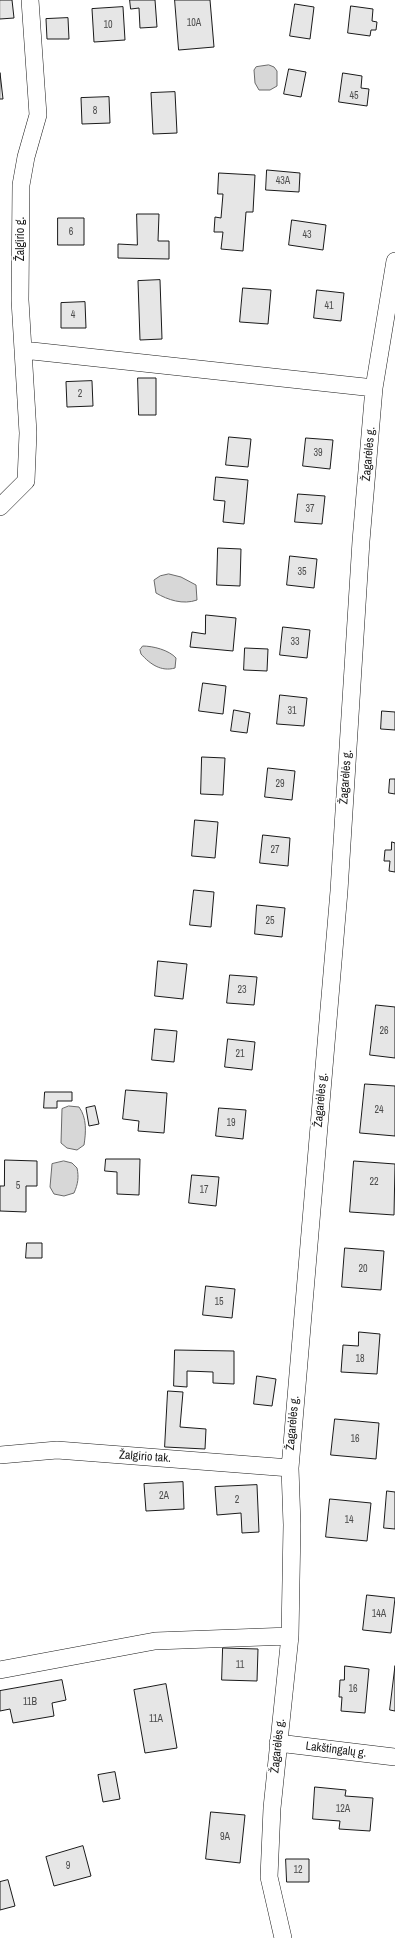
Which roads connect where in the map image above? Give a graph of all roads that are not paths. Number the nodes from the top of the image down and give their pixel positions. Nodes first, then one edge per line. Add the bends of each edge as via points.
1 (30, 0) edge
2 (395, 261) edge
3 (24, 350) junction
4 (374, 388) junction
5 (0, 506) edge
6 (0, 1455) edge
7 (290, 1468) junction
8 (290, 1636) junction
9 (0, 1670) edge
10 (278, 1743) junction
11 (395, 1757) edge
12 (283, 1938) edge

1 - 3 street, Žalgirio g. via 38,115 21,184 20,300
2 - 4 street, Žagarėlės g.
3 - 4 street
3 - 5 street, Žalgirio g. via 28,433 26,481
4 - 7 street, Žagarėlės g. via 361,541 339,891
6 - 7 street, Žalgirio tak. via 57,1450
7 - 8 street, Žagarėlės g.
8 - 9 street via 155,1641
8 - 10 street, Žagarėlės g.
10 - 11 street, Lakštingalų g.
10 - 12 street, Žagarėlės g. via 269,1876

